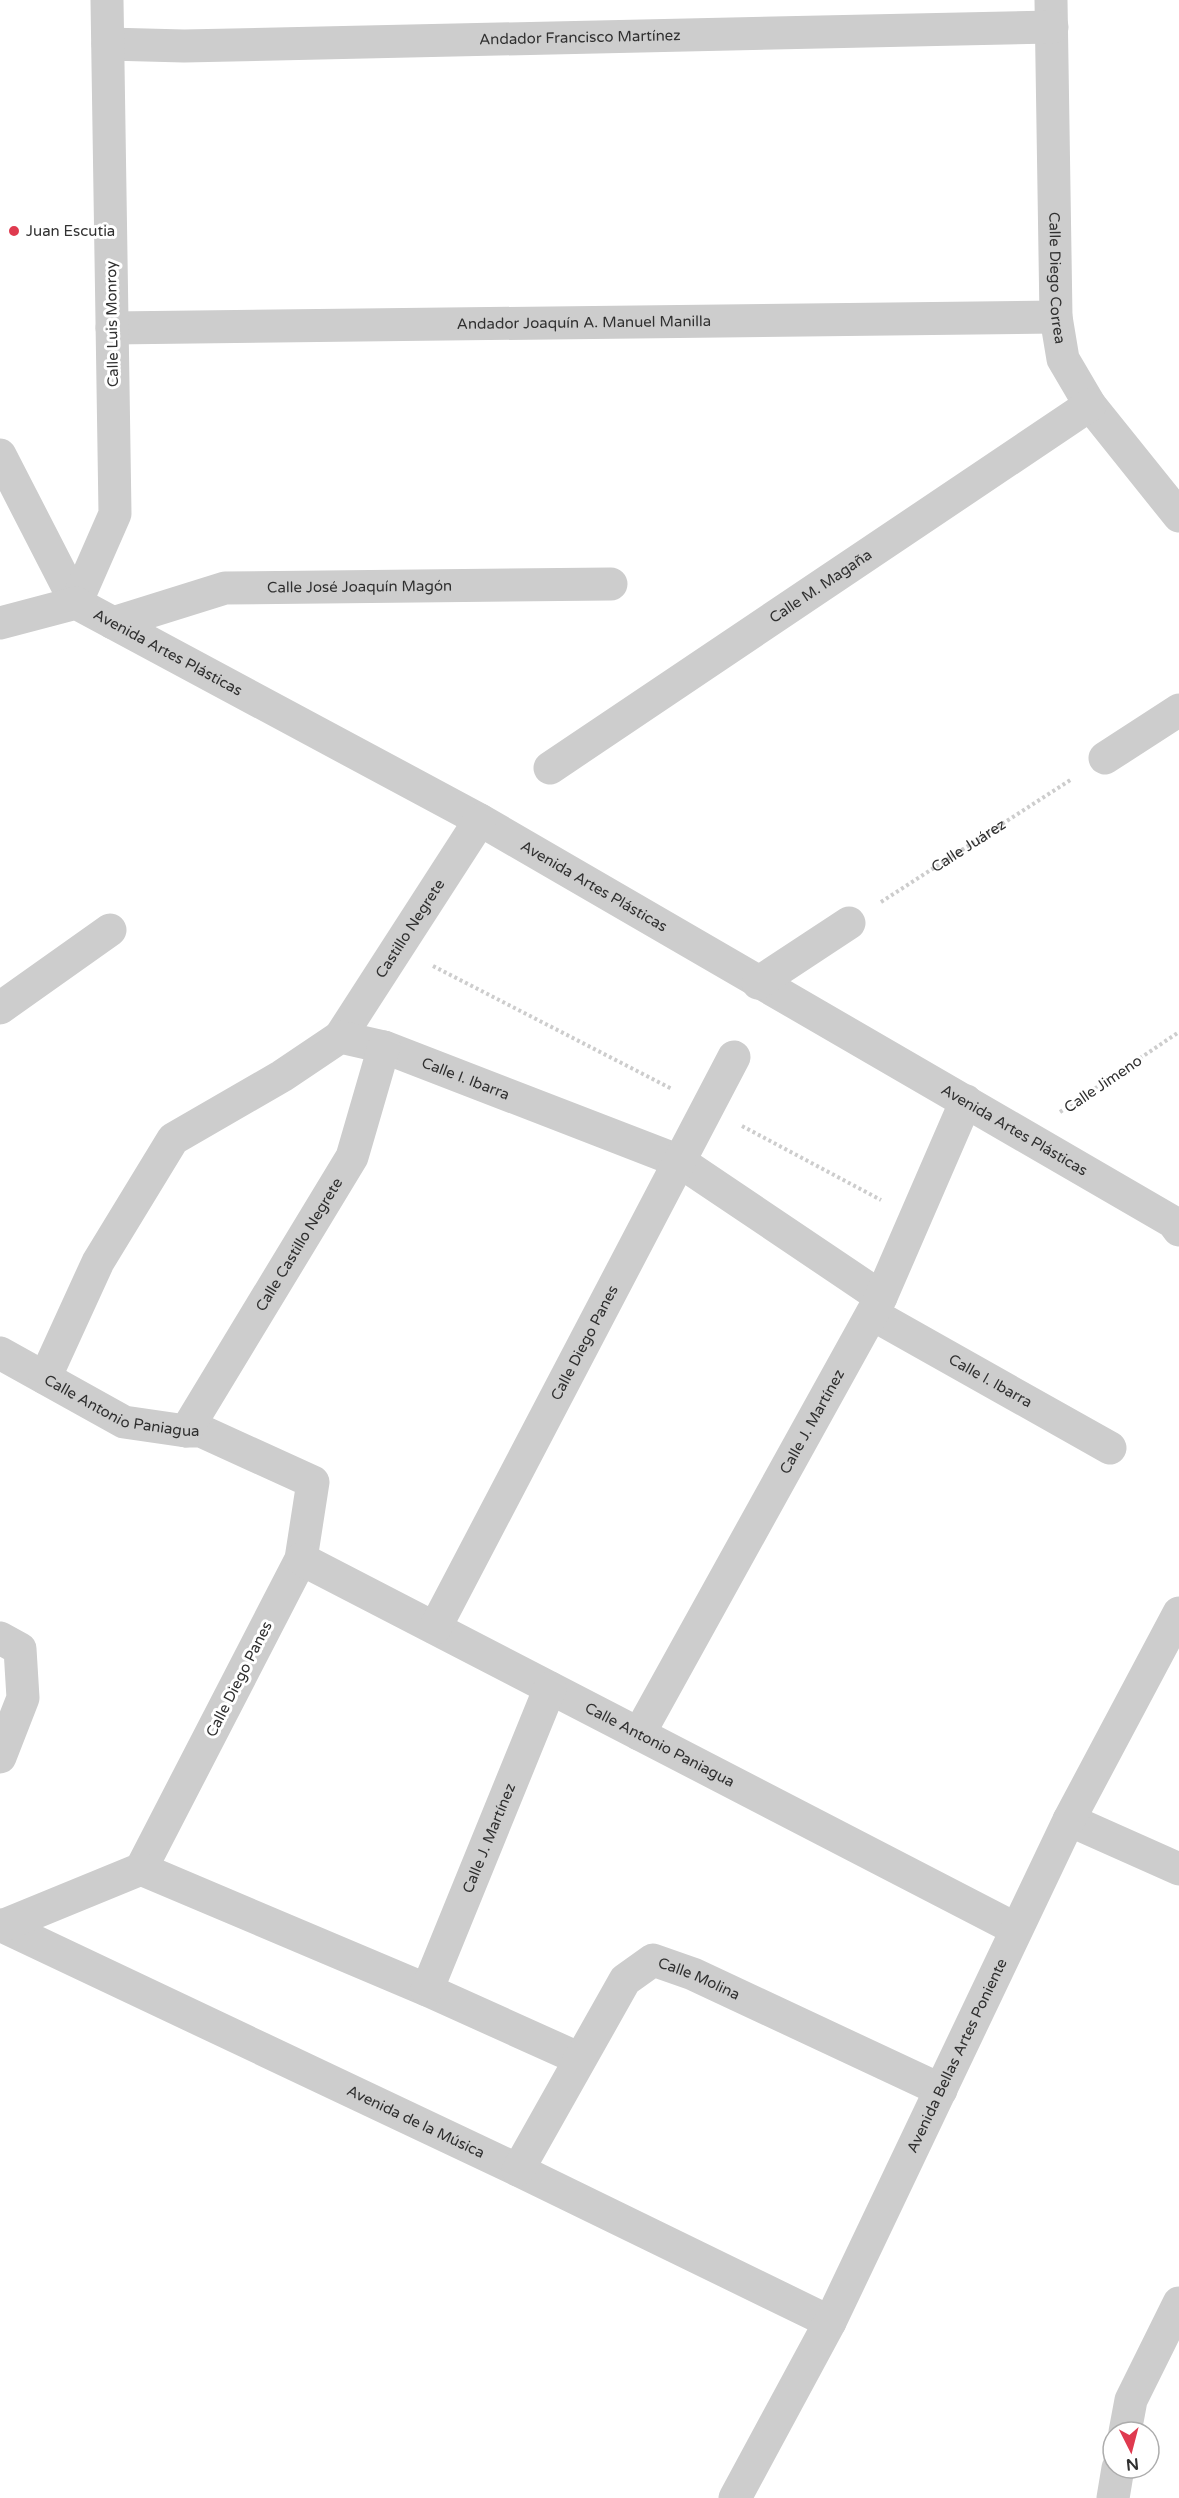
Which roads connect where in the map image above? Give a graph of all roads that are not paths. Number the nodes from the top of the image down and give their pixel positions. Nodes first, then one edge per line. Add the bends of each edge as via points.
1 (107, 0) edge
2 (1052, 14) edge
3 (108, 44) junction
4 (1056, 317) junction
5 (112, 328) junction
6 (1090, 405) junction
7 (0, 455) edge
8 (1179, 516) edge
9 (611, 584) dead end
10 (76, 603) junction
11 (0, 623) edge
12 (113, 623) junction
13 (1179, 710) edge
14 (1105, 758) road end
15 (550, 768) dead end
16 (480, 820) junction
17 (849, 923) road end
18 (110, 930) dead end
19 (758, 982) junction
20 (0, 1008) edge
21 (340, 1038) junction
22 (384, 1047) junction
23 (734, 1057) dead end
24 (966, 1101) junction
25 (679, 1161) junction
26 (1177, 1224) edge
27 (876, 1306) junction
28 (0, 1353) edge
29 (45, 1378) junction
30 (193, 1431) junction
31 (1110, 1448) dead end
32 (313, 1482) joint
33 (302, 1559) junction
34 (1179, 1613) edge
35 (435, 1628) junction
36 (0, 1638) edge
37 (550, 1688) junction
38 (639, 1734) junction
39 (0, 1757) edge
40 (1069, 1820) junction
41 (141, 1869) junction
42 (1179, 1869) edge
43 (1, 1925) edge
44 (1016, 1929) junction
45 (427, 1990) junction
46 (580, 2059) junction
47 (940, 2090) junction
48 (518, 2170) junction
49 (1179, 2303) edge
50 (830, 2322) junction
51 (1127, 2420) edge
52 (1116, 2480) edge
53 (735, 2498) edge
54 (1113, 2498) edge

1 - 3 street, Calle Luis Monroy
2 - 3 street, Andador Francisco Martínez via 184,46
2 - 4 street, Calle Diego Correa
3 - 5 street, Calle Luis Monroy
4 - 5 street, Andador Joaquín A. Manuel Manilla
4 - 6 street, Calle Diego Correa via 1063,359
5 - 10 street, Calle Luis Monroy via 115,514
6 - 8 street, Calle Diego Correa
6 - 15 street, Calle M. Magaña
7 - 10 street
9 - 12 street, Calle José Joaquín Magón via 225,588
10 - 11 street, Avenida Artes Plásticas
10 - 12 street, Avenida Artes Plásticas
12 - 16 street, Avenida Artes Plásticas
13 - 14 street
16 - 19 street, Avenida Artes Plásticas
16 - 21 street, Castillo Negrete
17 - 19 street
18 - 20 street
19 - 24 street, Avenida Artes Plásticas
21 - 22 street, Calle I. Ibarra
21 - 29 street via 173,1139 98,1262
22 - 25 street, Calle I. Ibarra
22 - 30 street, Calle Castillo Negrete via 352,1156
23 - 25 street, Calle Diego Panes
24 - 26 street, Avenida Artes Plásticas
24 - 27 street, Calle J. Martínez
25 - 27 street, Calle I. Ibarra
25 - 35 street, Calle Diego Panes
27 - 31 street, Calle I. Ibarra
27 - 38 street, Calle J. Martínez
28 - 29 street, Calle Antonio Paniagua
29 - 30 street, Calle Antonio Paniagua via 124,1422
30 - 32 street, Calle Antonio Paniagua
32 - 33 street, Calle Diego Panes
33 - 35 street, Calle Antonio Paniagua
33 - 41 street, Calle Diego Panes
34 - 40 street, Avenida Bellas Artes Poniente
35 - 37 street, Calle Antonio Paniagua
36 - 39 street via 20,1649 23,1698
37 - 38 street, Calle Antonio Paniagua
37 - 45 street, Calle J. Martínez
38 - 44 street, Calle Antonio Paniagua
40 - 42 street
40 - 44 street, Avenida Bellas Artes Poniente
41 - 43 street, Avenida de la Música
41 - 45 street
43 - 48 street, Avenida de la Música
44 - 47 street, Avenida Bellas Artes Poniente
45 - 46 street
46 - 47 street, Calle Molina via 625,1980 653,1960 693,1974
46 - 48 street, Calle Molina
47 - 50 street, Avenida Bellas Artes Poniente
48 - 50 street, Avenida de la Música
49 - 51 street via 1131,2400
50 - 53 street, Avenida Bellas Artes Poniente
52 - 54 street

